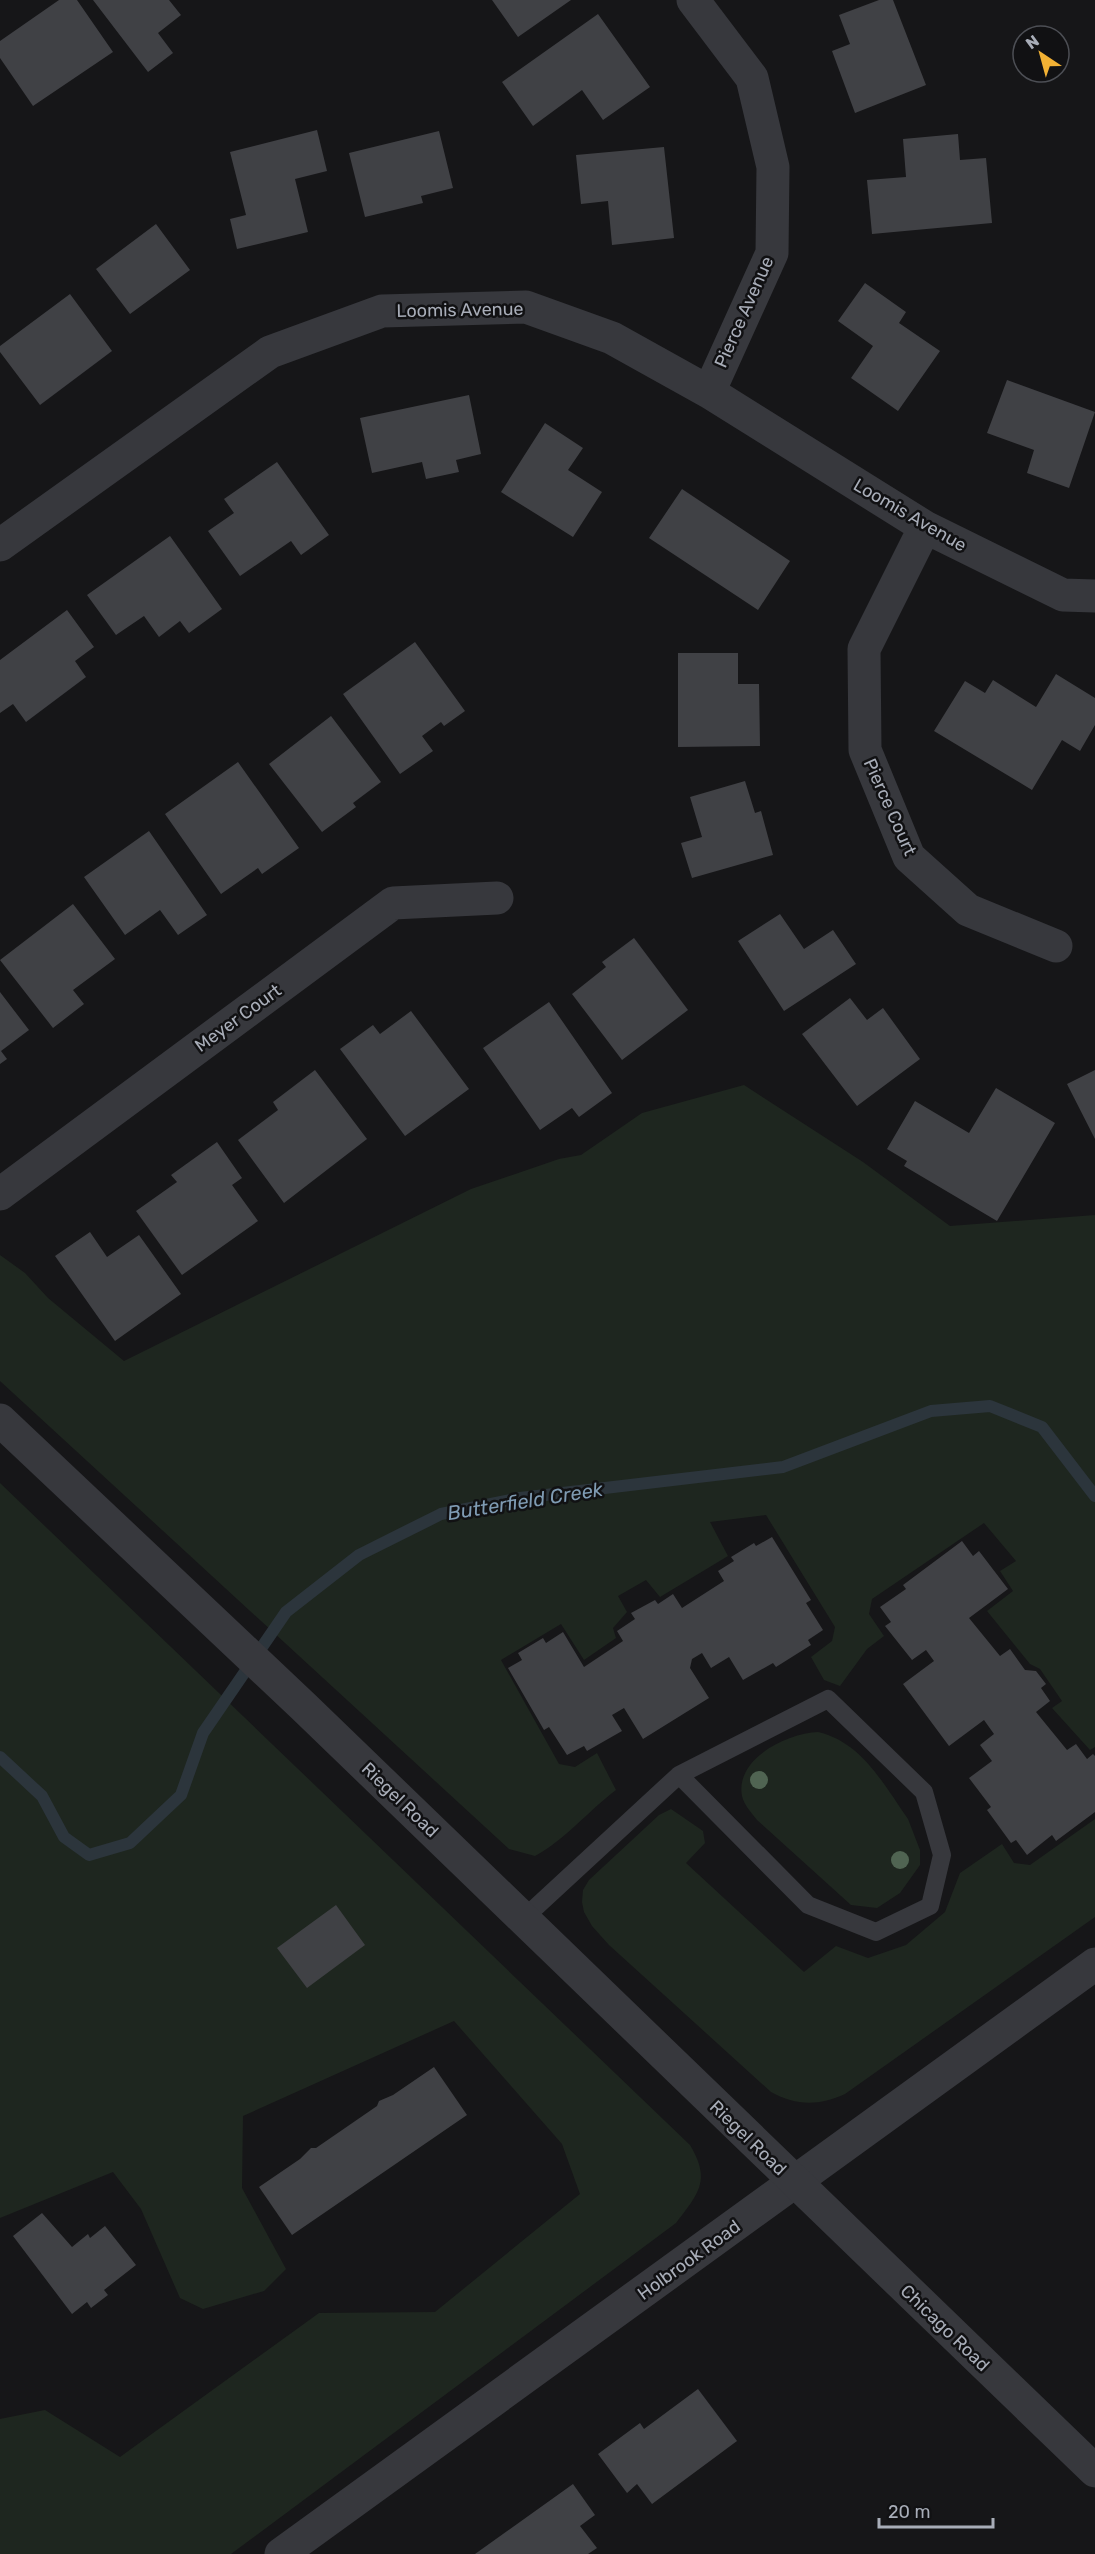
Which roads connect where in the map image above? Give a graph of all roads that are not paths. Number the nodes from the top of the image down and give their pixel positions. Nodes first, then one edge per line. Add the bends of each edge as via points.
1 (693, 0) edge
2 (709, 392) junction
3 (925, 527) junction
4 (0, 545) edge
5 (1095, 596) edge
6 (497, 898) dead end
7 (1056, 946) dead end
8 (0, 1194) edge
9 (0, 1420) edge
10 (679, 1775) junction
11 (523, 1919) junction
12 (1095, 1964) edge
13 (795, 2184) junction
14 (1095, 2471) edge
15 (281, 2554) edge

1 - 2 street, Pierce Avenue via 752,78 773,167 772,253
2 - 3 street, Loomis Avenue
2 - 4 street, Loomis Avenue via 612,338 526,307 382,311 270,351
3 - 5 street, Loomis Avenue via 1063,595
3 - 7 street, Pierce Court via 864,648 865,750 909,857 968,910
6 - 8 street, Meyer Court via 393,903
9 - 11 street, Riegel Road
10 - 10 lane via 808,1905 876,1932 930,1906 942,1855 924,1792 828,1699
10 - 11 lane
11 - 13 street, Riegel Road
12 - 13 street, Holbrook Road
13 - 14 street, Chicago Road
13 - 15 street, Holbrook Road

